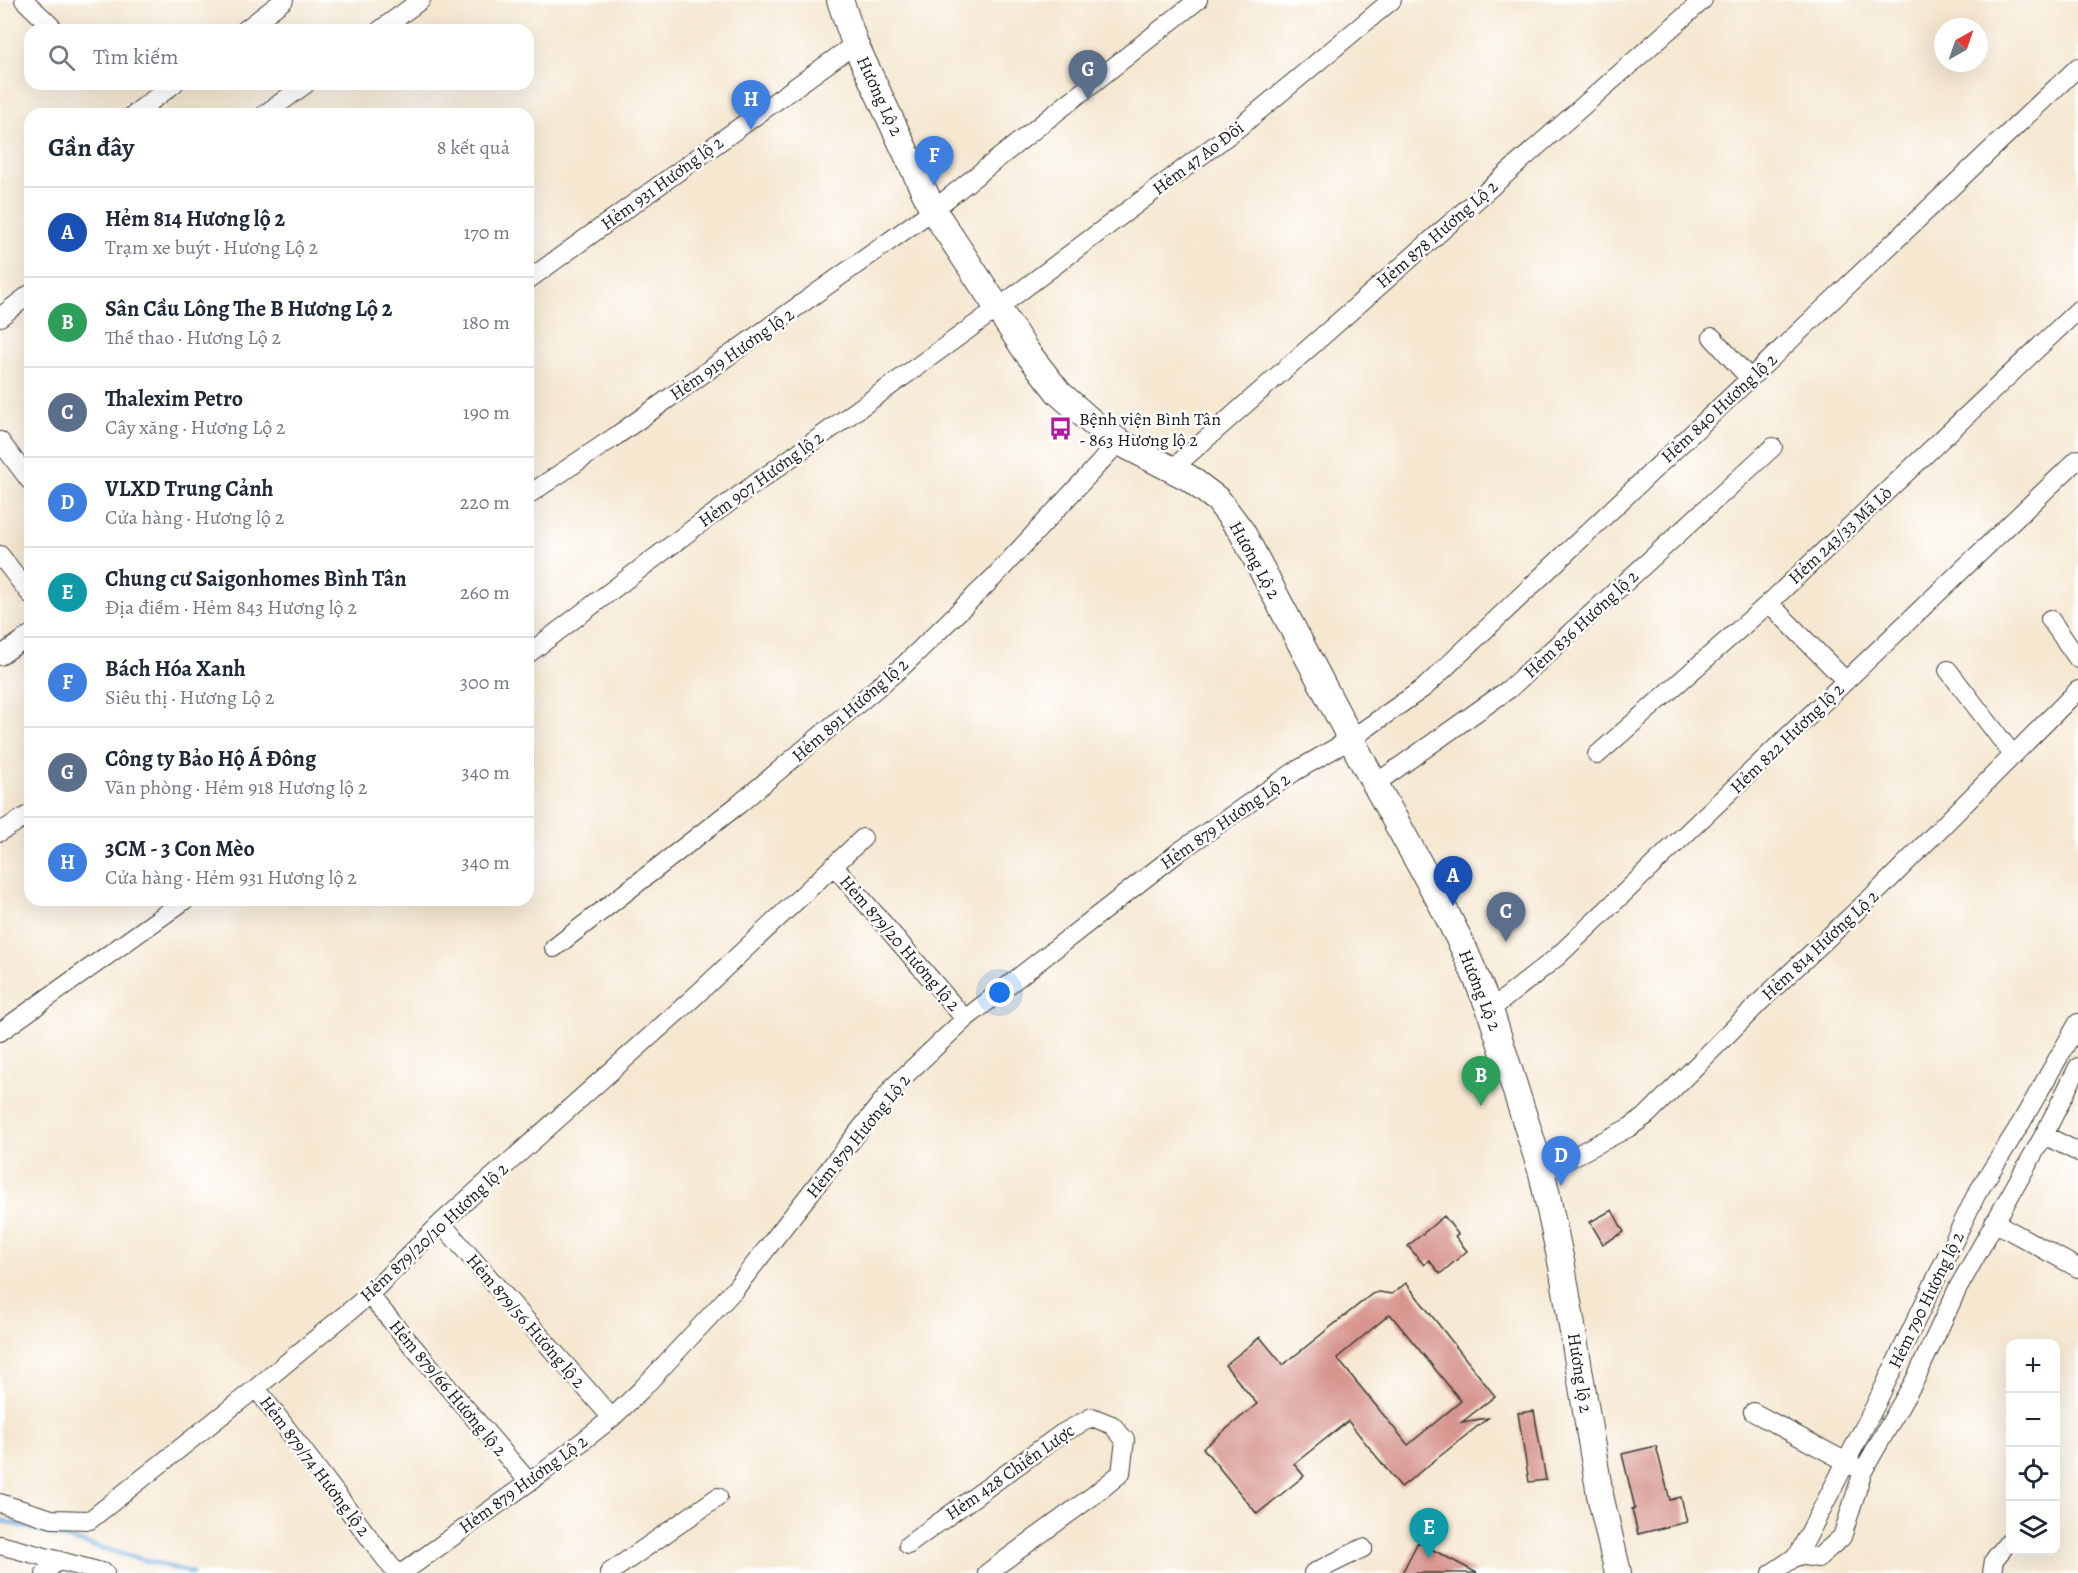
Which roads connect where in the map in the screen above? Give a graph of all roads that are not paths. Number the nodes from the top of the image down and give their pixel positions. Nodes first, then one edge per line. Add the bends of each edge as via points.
1 (24, 0) edge
2 (284, 0) edge
3 (421, 0) edge
4 (840, 0) edge
5 (1198, 0) edge
6 (1392, 0) edge
7 (1703, 0) edge
8 (49, 24) edge
9 (253, 24) edge
10 (388, 24) edge
11 (855, 44) junction
12 (2078, 67) edge
13 (166, 90) edge
14 (298, 90) edge
15 (142, 108) edge
16 (273, 108) edge
17 (933, 210) junction
18 (534, 276) edge
19 (24, 299) edge
20 (998, 308) junction
21 (2078, 310) edge
22 (0, 317) edge
23 (1712, 337) dead end
24 (1750, 379) junction
25 (0, 441) edge
26 (1119, 441) junction
27 (1773, 447) dead end
28 (2078, 459) edge
29 (1172, 469) junction
30 (24, 473) edge
31 (534, 491) edge
32 (0, 555) edge
33 (24, 586) edge
34 (1769, 603) junction
35 (2050, 620) dead end
36 (24, 639) edge
37 (534, 649) edge
38 (0, 656) edge
39 (2078, 659) edge
40 (1948, 670) dead end
41 (1846, 681) junction
42 (2078, 690) edge
43 (1351, 739) junction
44 (1597, 754) dead end
45 (2013, 755) junction
46 (1375, 784) junction
47 (24, 818) edge
48 (0, 832) edge
49 (863, 838) dead end
50 (834, 866) junction
51 (177, 906) edge
52 (554, 948) dead end
53 (1490, 1010) junction
54 (966, 1019) junction
55 (2078, 1023) edge
56 (0, 1032) edge
57 (2078, 1066) edge
58 (2044, 1135) junction
59 (2078, 1152) edge
60 (1542, 1173) junction
61 (1994, 1222) junction
62 (441, 1223) junction
63 (2078, 1268) edge
64 (369, 1295) junction
65 (256, 1388) junction
66 (1753, 1412) dead end
67 (612, 1418) junction
68 (1847, 1462) junction
69 (1863, 1471) junction
70 (528, 1481) junction
71 (718, 1497) dead end
72 (0, 1503) edge
73 (0, 1545) edge
74 (908, 1545) dead end
75 (2006, 1545) edge
76 (1363, 1548) dead end
77 (1798, 1555) junction
78 (58, 1560) junction
79 (45, 1573) edge
80 (105, 1573) edge
81 (396, 1573) edge
82 (402, 1573) edge
83 (609, 1573) edge
84 (987, 1573) edge
85 (1312, 1573) edge
86 (1618, 1573) edge
87 (1772, 1573) edge
88 (1992, 1573) edge

1 - 8 street
2 - 9 street
3 - 10 street
4 - 11 main road, Hương Lộ 2
5 - 17 street, Hẻm 919 Hương lộ 2
6 - 20 street, Hẻm 47 Ao Đôi via 1242,125
7 - 29 street, Hẻm 878 Hương Lộ 2
11 - 17 main road, Hương Lộ 2
11 - 18 street, Hẻm 931 Hương lộ 2
12 - 24 street, Hẻm 840 Hương lộ 2
13 - 15 street
14 - 16 street
17 - 20 main road, Hương Lộ 2
17 - 31 street, Hẻm 919 Hương lộ 2
19 - 22 street
20 - 26 main road, Hương Lộ 2 via 1059,393
20 - 37 street, Hẻm 907 Hương lộ 2
21 - 34 street, Hẻm 243/33 Mã Lò
23 - 24 street
24 - 43 street, Hẻm 840 Hương lộ 2 via 1425,687
25 - 30 street
26 - 29 main road, Hương Lộ 2
26 - 52 street, Hẻm 891 Hương lộ 2 via 994,577 904,665 738,805
27 - 46 street, Hẻm 836 Hương lộ 2 via 1509,689
28 - 41 street, Hẻm 822 Hương lộ 2
29 - 43 main road, Hương Lộ 2 via 1218,500 1242,532
32 - 33 street
34 - 41 street
34 - 44 street, Hẻm 243/33 Mã Lò
35 - 39 street
36 - 38 street
40 - 45 street
41 - 53 street, Hẻm 822 Hương lộ 2 via 1557,957
42 - 45 street, Hẻm 814 Hương Lộ 2
43 - 46 main road, Hương Lộ 2
43 - 54 street, Hẻm 879 Hương Lộ 2 via 1294,772 1180,851
45 - 60 street, Hẻm 814 Hương Lộ 2 via 1647,1115 1630,1128
46 - 53 main road, Hương Lộ 2 via 1441,903
47 - 48 street
49 - 50 street, Hẻm 879/20/10 Hương lộ 2
50 - 54 street, Hẻm 879/20 Hương lộ 2
50 - 62 street, Hẻm 879/20/10 Hương lộ 2
51 - 56 street
53 - 60 main road, Hương Lộ 2
54 - 67 street, Hẻm 879 Hương Lộ 2 via 895,1085 735,1289
55 - 68 street, Hẻm 790 Hương lộ 2 via 1976,1195
57 - 58 street
58 - 59 street
58 - 61 street
60 - 86 main road, Hương lộ 2 via 1564,1276 1600,1495
61 - 63 street
61 - 69 street via 1915,1380
62 - 64 street, Hẻm 879/20/10 Hương lộ 2
62 - 67 street, Hẻm 879/56 Hương lộ 2
64 - 65 street, Hẻm 879/20/10 Hương lộ 2
64 - 70 street, Hẻm 879/66 Hương lộ 2
65 - 72 street, Hẻm 879/20/10 Hương lộ 2 via 90,1520 52,1519
65 - 81 street, Hẻm 879/74 Hương lộ 2
66 - 68 street
67 - 70 street, Hẻm 879 Hương Lộ 2
68 - 69 street
68 - 77 street, Hẻm 790 Hương lộ 2
69 - 77 street via 1842,1537 1818,1558
70 - 82 street, Hẻm 879 Hương Lộ 2
71 - 83 street
73 - 78 street
74 - 84 street, Hẻm 428 Chiến Lược via 1061,1434 1092,1417 1112,1425 1125,1440 1121,1473
75 - 88 street via 1994,1560
76 - 85 street
77 - 87 street, Hẻm 790 Hương lộ 2
78 - 79 street
78 - 80 street

